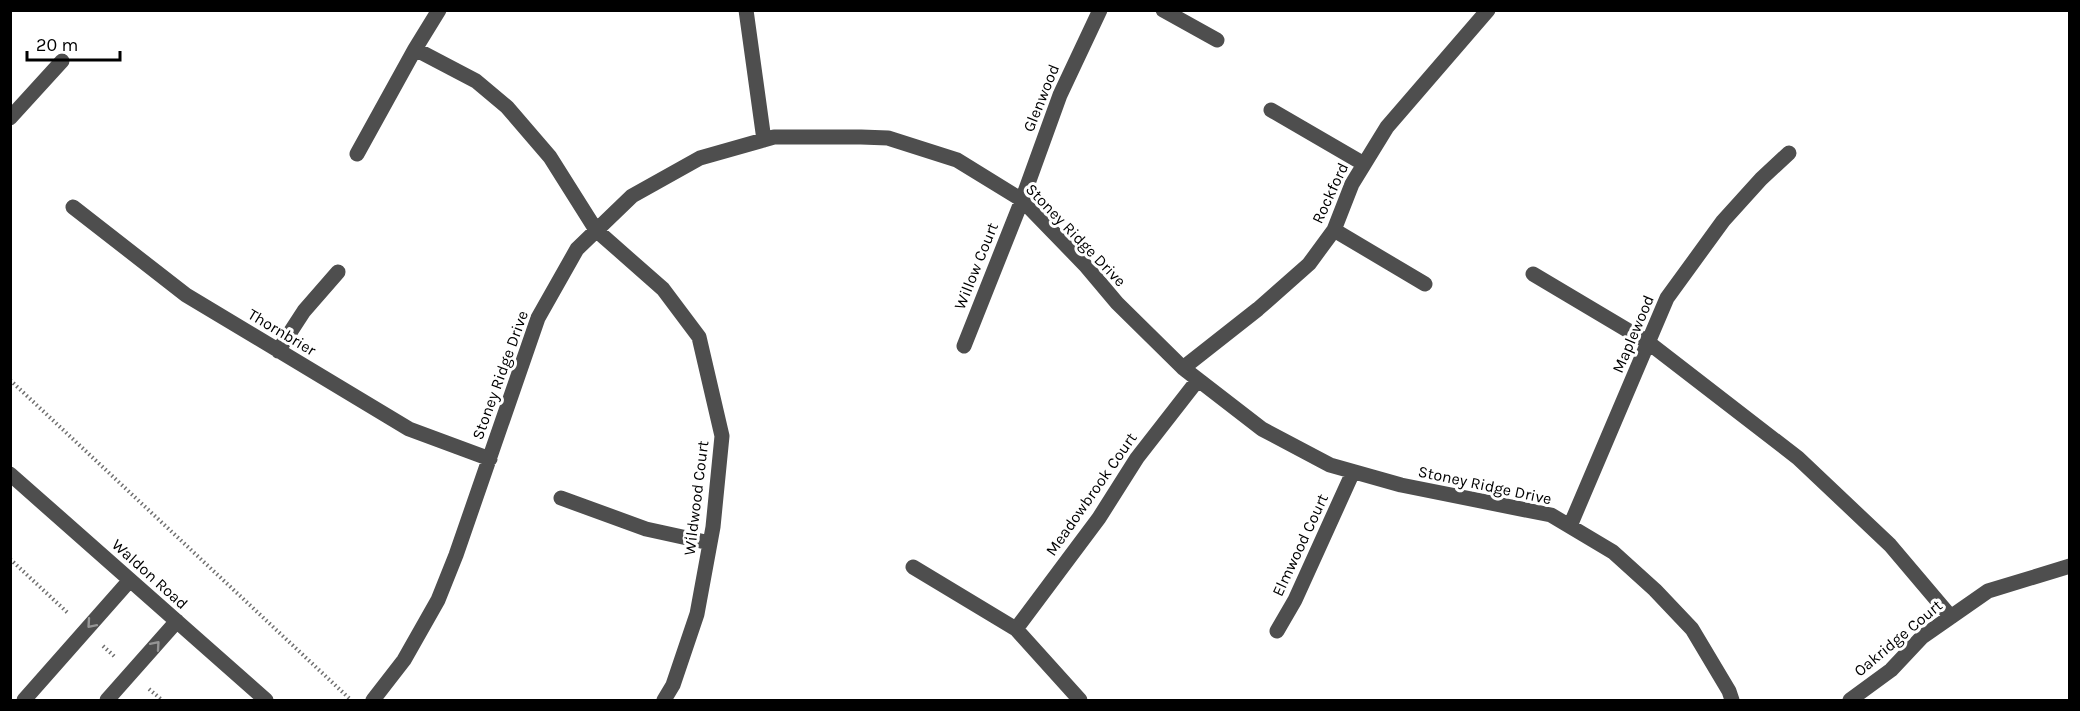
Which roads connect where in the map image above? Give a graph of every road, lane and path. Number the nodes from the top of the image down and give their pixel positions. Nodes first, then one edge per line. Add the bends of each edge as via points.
1 (439, 10) edge
2 (747, 10) edge
3 (1100, 10) edge
4 (1162, 10) edge
5 (1488, 10) edge
6 (1217, 39) dead end
7 (415, 49) junction
8 (62, 61) dead end
9 (1271, 110) dead end
10 (10, 118) edge
11 (764, 140) junction
12 (1789, 153) dead end
13 (357, 154) dead end
14 (1364, 164) junction
15 (1022, 200) junction
16 (73, 207) dead end
17 (596, 230) junction
18 (1334, 230) junction
19 (338, 272) dead end
20 (1533, 274) dead end
21 (1425, 284) dead end
22 (1648, 343) junction
23 (964, 346) dead end
24 (278, 351) junction
25 (1183, 368) junction
26 (10, 380) edge
27 (1197, 381) junction
28 (490, 459) junction
29 (1353, 472) junction
30 (10, 474) edge
31 (561, 498) dead end
32 (1570, 526) junction
33 (710, 543) junction
34 (2070, 566) edge
35 (913, 567) dead end
36 (130, 580) junction
37 (1951, 617) junction
38 (177, 621) junction
39 (1016, 629) junction
40 (1277, 631) dead end
41 (24, 700) edge
42 (107, 700) edge
43 (266, 700) edge
44 (352, 700) edge
45 (373, 700) edge
46 (664, 700) edge
47 (1080, 700) edge
48 (1732, 700) edge
49 (1853, 700) edge

1 - 7 street
2 - 11 street
3 - 15 street, Glenwood via 1060,95
4 - 6 street
5 - 14 street, Rockford via 1387,127
7 - 13 street
7 - 17 street, Wildwood Court via 476,81 507,107 550,156
8 - 10 street
9 - 14 street
11 - 15 street, Stoney Ridge Drive via 888,138 957,160
11 - 17 street, Stoney Ridge Drive via 700,158 632,196
12 - 22 street, Maplewood via 1724,221 1667,298
14 - 18 street, Rockford
15 - 23 street, Willow Court
15 - 25 street, Stoney Ridge Drive
16 - 24 street, Thornbrier via 186,295
17 - 28 street, Stoney Ridge Drive via 577,249 538,318
17 - 33 street, Wildwood Court via 663,289 699,337 722,436
18 - 21 street
18 - 25 street, Rockford via 1309,264
19 - 24 street via 304,311
20 - 22 street
22 - 32 street, Maplewood
22 - 37 street via 1798,458 1890,545
24 - 28 street, Thornbrier via 409,429
25 - 27 street, Stoney Ridge Drive
26 - 44 path
27 - 29 street, Stoney Ridge Drive via 1262,429 1330,465
27 - 39 street, Meadowbrook Court via 1137,458
28 - 45 street, Stoney Ridge Drive via 438,600 404,660
29 - 32 street, Stoney Ridge Drive via 1551,514
29 - 40 street, Elmwood Court
30 - 36 street, Waldon Road
31 - 33 street via 646,529
32 - 48 street, Stoney Ridge Drive via 1613,552 1692,629
33 - 46 street, Wildwood Court via 697,614 673,685
34 - 37 street, Oakridge Court via 1988,591
35 - 39 street
36 - 38 street, Waldon Road
36 -> 41 street
37 - 49 street, Oakridge Court
42 -> 38 street
38 - 43 street, Waldon Road
39 - 47 street

